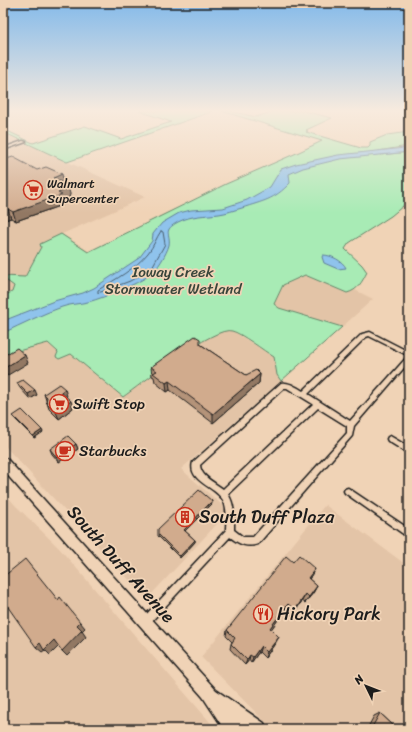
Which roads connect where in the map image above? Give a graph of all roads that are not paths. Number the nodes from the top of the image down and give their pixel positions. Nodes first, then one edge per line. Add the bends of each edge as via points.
1 (15, 145) edge
2 (3, 149) edge
3 (409, 354) edge
4 (409, 358) edge
5 (303, 395) junction
6 (318, 404) junction
7 (351, 425) junction
8 (390, 439) dead end
9 (409, 451) edge
10 (3, 462) edge
11 (348, 491) dead end
12 (223, 494) junction
13 (230, 532) junction
14 (409, 534) edge
15 (145, 622) junction
16 (208, 692) junction
17 (233, 729) edge
18 (258, 729) edge

1 - 2 street
3 - 5 street via 370,334 364,335
4 - 7 street
5 - 6 street
5 - 12 street via 289,386 282,385 196,464 199,475
6 - 7 street
6 - 12 street
7 - 13 street via 350,434 255,541 242,541
8 - 9 street
10 - 15 main road, South Duff Avenue
11 - 14 street
12 - 13 street via 228,501
13 - 15 street
15 - 16 main road, South Duff Avenue
16 - 17 main road, South Duff Avenue
16 - 18 main road, South Duff Avenue

